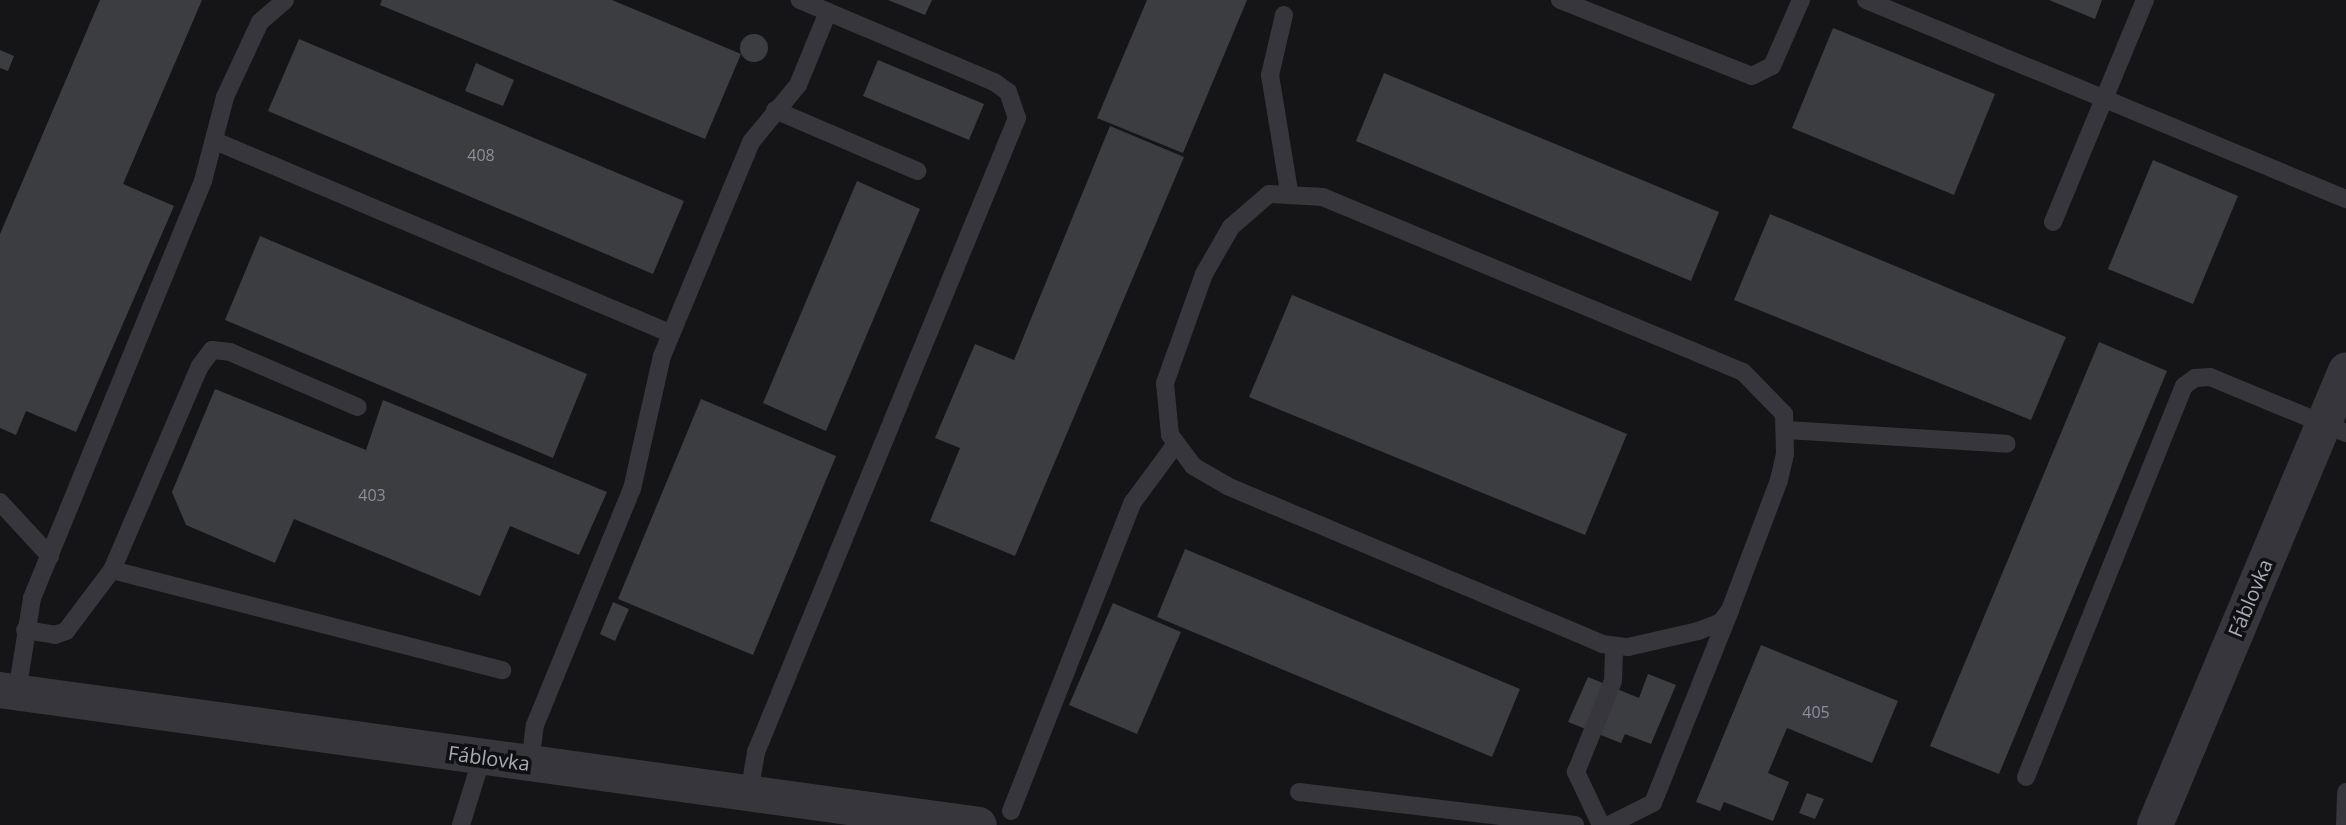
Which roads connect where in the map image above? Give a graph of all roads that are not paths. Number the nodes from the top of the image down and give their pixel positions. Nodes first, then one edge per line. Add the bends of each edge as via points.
1 (285, 0) edge
2 (800, 0) edge
3 (1560, 0) edge
4 (1801, 0) edge
5 (1866, 0) edge
6 (2145, 0) edge
7 (828, 12) junction
8 (1284, 15) dead end
9 (2105, 98) junction
10 (775, 110) junction
11 (215, 141) junction
12 (917, 171) dead end
13 (1289, 191) junction
14 (2346, 199) edge
15 (2053, 222) dead end
16 (671, 334) junction
17 (2346, 371) edge
18 (358, 407) dead end
19 (2335, 428) edge
20 (1787, 430) junction
21 (2007, 444) dead end
22 (1175, 445) junction
23 (0, 502) edge
24 (50, 556) junction
25 (112, 570) junction
26 (1730, 610) junction
27 (25, 630) junction
28 (1614, 647) junction
29 (502, 670) dead end
30 (8, 691) edge
31 (482, 757) junction
32 (530, 764) junction
33 (2026, 777) dead end
34 (1299, 792) dead end
35 (2346, 792) edge
36 (749, 794) junction
37 (1011, 811) dead end
38 (461, 825) edge
39 (979, 825) edge
40 (1575, 825) edge
41 (1601, 825) edge
42 (1609, 825) edge
43 (2155, 825) edge
44 (2345, 825) edge

1 - 11 lane via 251,37 225,97
2 - 7 lane
3 - 4 lane via 1752,76 1772,66
5 - 9 lane
6 - 9 lane
7 - 10 lane via 798,85
7 - 36 lane via 994,82 1008,92 1017,118 756,752
8 - 13 lane via 1270,75
9 - 14 lane
9 - 15 lane
10 - 12 lane
10 - 16 lane via 751,142
11 - 16 lane
11 - 24 lane
13 - 20 lane via 1339,202 1743,372 1773,397
13 - 22 lane via 1251,205 1231,227 1204,274 1165,383 1166,423
16 - 32 lane via 653,384 632,489 535,725
17 - 19 street, Fáblovka
18 - 25 lane via 230,352 212,350 200,366
19 - 33 lane via 2210,377 2184,386
19 - 43 street, Fáblovka
20 - 21 lane
20 - 26 lane via 1779,480
22 - 28 lane via 1216,481
22 - 37 lane via 1133,502
23 - 24 lane
24 - 27 lane
25 - 27 lane via 66,631 55,635
25 - 29 lane
26 - 28 lane via 1707,629
26 - 42 lane via 1653,803
27 - 30 lane
28 - 41 lane via 1613,681 1576,772
30 - 31 street, Fáblovka
31 - 32 street, Fáblovka
31 - 38 lane
32 - 36 street, Fáblovka
34 - 40 lane
35 - 44 lane
36 - 39 street, Fáblovka

